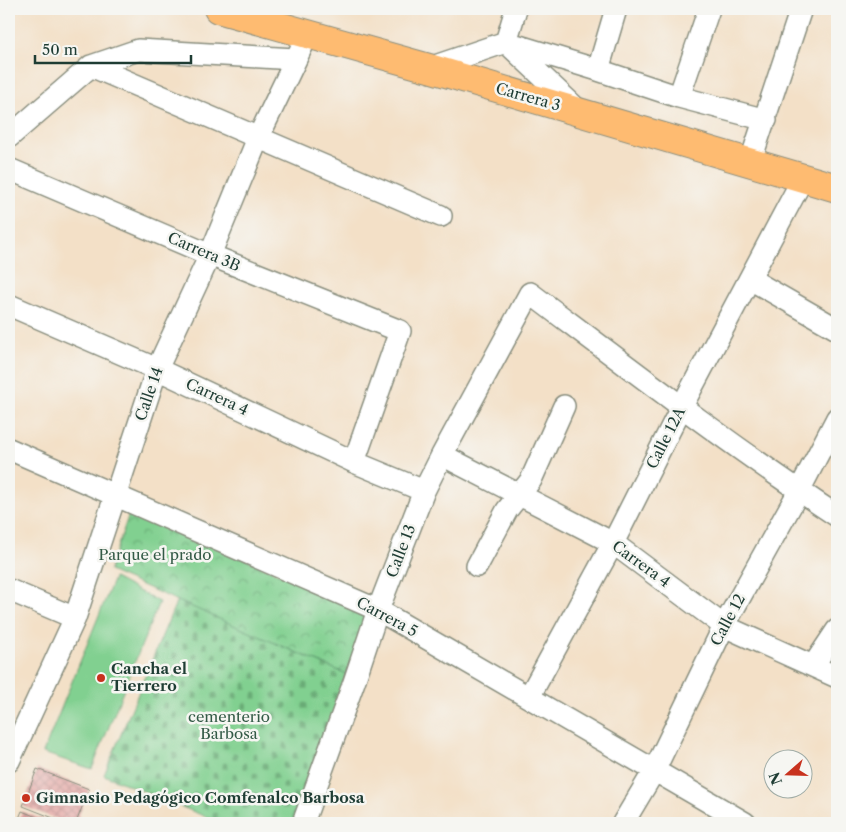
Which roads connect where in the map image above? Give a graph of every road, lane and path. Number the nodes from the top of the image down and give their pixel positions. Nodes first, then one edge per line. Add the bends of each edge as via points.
1 (218, 9) edge
2 (516, 9) edge
3 (616, 9) edge
4 (710, 9) edge
5 (801, 9) edge
6 (308, 34) junction
7 (506, 42) junction
8 (296, 59) junction
9 (91, 66) junction
10 (429, 68) junction
11 (598, 70) junction
12 (679, 97) junction
13 (581, 112) junction
14 (766, 120) junction
15 (9, 137) edge
16 (258, 138) junction
17 (750, 163) junction
18 (9, 169) edge
19 (803, 178) junction
20 (837, 188) edge
21 (441, 216) dead end
22 (210, 255) junction
23 (750, 279) junction
24 (9, 305) edge
25 (837, 329) edge
26 (157, 369) junction
27 (564, 406) dead end
28 (681, 408) junction
29 (837, 418) edge
30 (9, 449) edge
31 (442, 455) junction
32 (354, 462) junction
33 (424, 491) junction
34 (799, 491) junction
35 (116, 495) junction
36 (520, 495) junction
37 (837, 516) edge
38 (613, 543) junction
39 (477, 566) dead end
40 (9, 590) edge
41 (378, 610) junction
42 (75, 618) junction
43 (724, 626) junction
44 (837, 630) edge
45 (813, 666) junction
46 (837, 677) edge
47 (529, 697) junction
48 (10, 758) edge
49 (654, 771) junction
50 (303, 823) edge
51 (623, 823) edge
52 (745, 823) edge

1 - 6 main road, Carrera 3
2 - 7 street
3 - 11 street
4 - 12 street
5 - 14 street
6 - 8 street, Calle 14
6 - 10 main road, Carrera 3
7 - 10 street
7 - 11 street
7 - 13 street
8 - 9 street via 138,50
8 - 16 street, Calle 14
9 - 15 street
9 - 16 street
10 - 13 main road, Carrera 3
11 - 12 street
12 - 14 street
13 - 17 main road, Carrera 3
14 - 17 street
16 - 21 street
16 - 22 street, Calle 14
17 - 19 main road, Carrera 3
18 - 22 street, Carrera 3B
19 - 20 main road, Carrera 3
19 - 23 street, Calle 12A
22 - 26 street, Calle 14
22 - 32 street, Carrera 3B via 400,331
23 - 25 street
23 - 28 street, Calle 12A
24 - 26 street, Carrera 4
26 - 32 street, Carrera 4
26 - 35 street, Calle 14
27 - 36 street via 531,480
28 - 31 street, Calle 13 via 530,293
28 - 34 street
28 - 38 street, Calle 12A
29 - 34 street, Calle 12
30 - 35 street, Carrera 5
31 - 33 street, Calle 13
31 - 36 street, Carrera 4
32 - 33 street, Carrera 4
33 - 41 street, Calle 13
34 - 37 street
34 - 43 street, Calle 12
35 - 41 street, Carrera 5
35 - 42 street, Calle 14
36 - 38 street, Carrera 4
36 - 39 street via 507,510
38 - 43 street, Carrera 4
38 - 47 street, Calle 12A
40 - 42 street
41 - 47 street, Carrera 5
41 - 50 street, Calle 13
42 - 48 street, Calle 14
43 - 45 street, Carrera 4
43 - 49 street, Calle 12
44 - 45 street
45 - 46 street, Carrera 4
47 - 49 street, Carrera 5
49 - 51 street, Calle 12
49 - 52 street, Carrera 5

